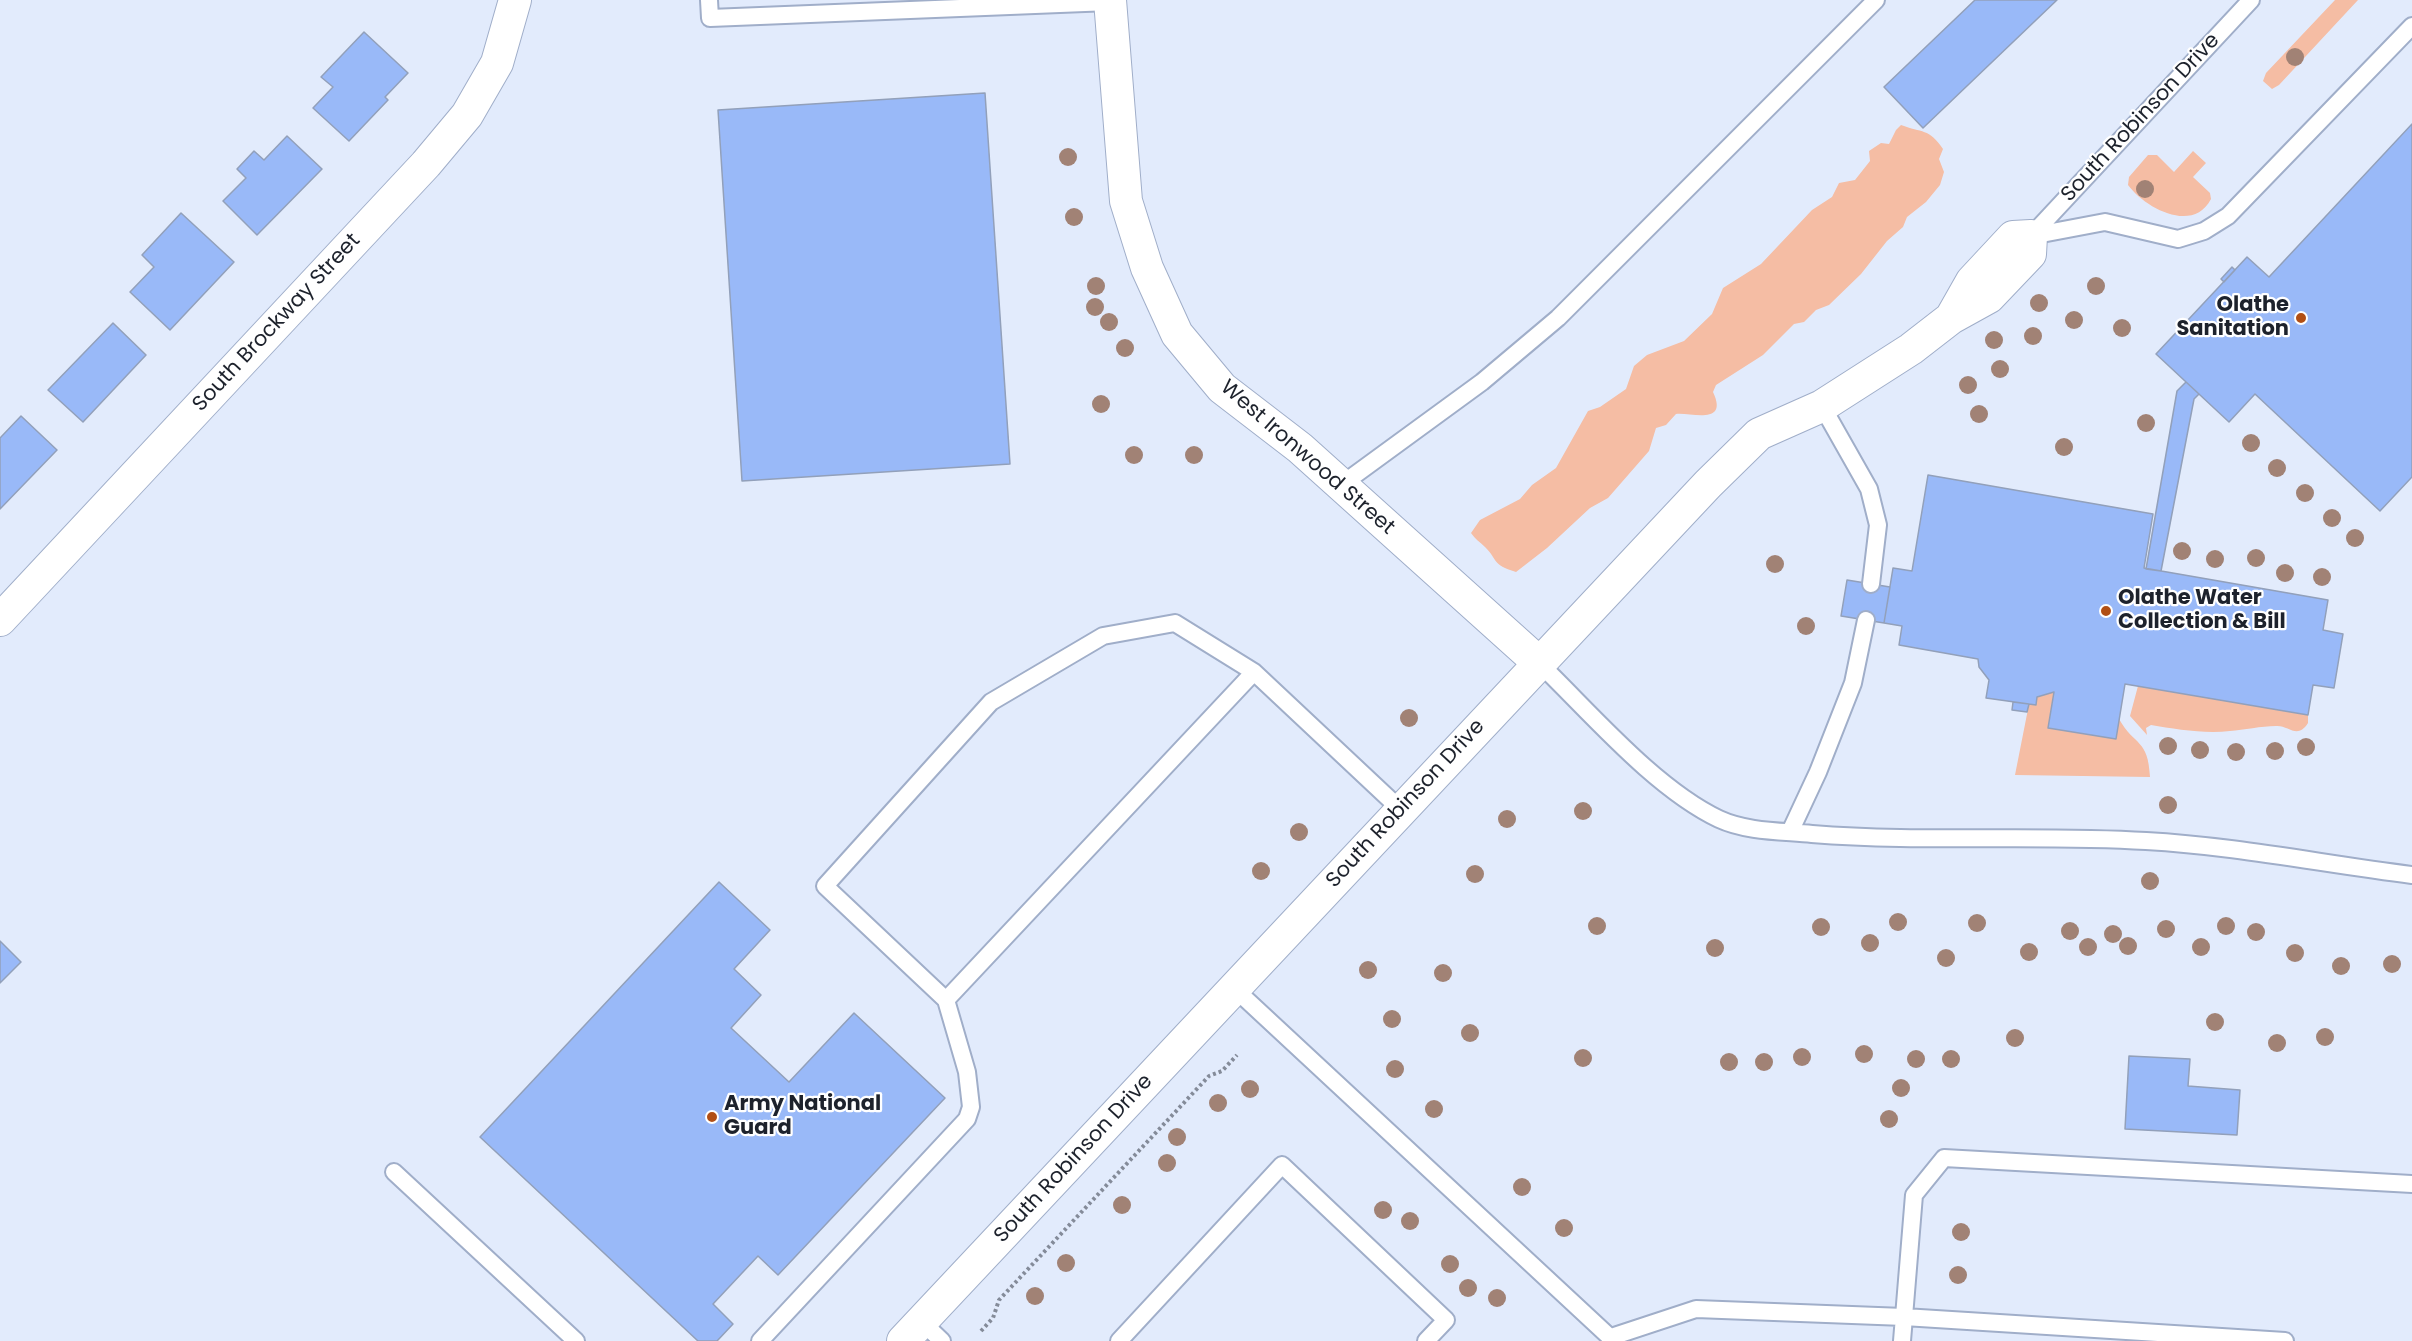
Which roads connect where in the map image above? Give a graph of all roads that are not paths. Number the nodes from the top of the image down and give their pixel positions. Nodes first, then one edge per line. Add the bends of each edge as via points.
1 (515, 0) edge
2 (709, 0) edge
3 (1876, 0) edge
4 (2251, 0) edge
5 (1110, 1) edge
6 (2412, 26) edge
7 (2031, 236) junction
8 (1822, 406) junction
9 (1341, 485) junction
10 (1871, 584) dead end
11 (0, 620) edge
12 (1866, 620) dead end
13 (1538, 662) junction
14 (1254, 672) junction
15 (1400, 809) junction
16 (1790, 832) junction
17 (2412, 875) edge
18 (1235, 989) junction
19 (946, 1000) junction
20 (394, 1172) dead end
21 (2412, 1184) edge
22 (1904, 1317) junction
23 (922, 1334) edge
24 (1612, 1339) edge
25 (576, 1341) edge
26 (760, 1341) edge
27 (1119, 1341) edge
28 (1426, 1341) edge
29 (1902, 1341) edge
30 (2285, 1341) edge

1 - 11 street, South Brockway Street via 497,63 467,115 418,173
2 - 5 lane via 710,18
3 - 9 lane via 1558,318 1482,382
4 - 7 lane, South Robinson Drive
5 - 9 street, West Ironwood Street via 1126,201 1147,268 1177,334 1222,388
6 - 7 lane via 2228,216 2204,231 2178,239 2105,222
7 - 8 street, South Robinson Drive via 2030,254 1989,297 1951,318 1911,349
8 - 10 lane via 1869,489 1878,525
8 - 13 street, South Robinson Drive via 1759,434
9 - 13 street, West Ironwood Street
12 - 16 lane via 1853,683
13 - 15 street, South Robinson Drive
13 - 16 lane via 1638,759 1687,800 1721,819 1755,829
14 - 15 lane
14 - 19 lane
14 - 19 lane via 1174,623 1103,636 991,702 825,886
15 - 18 street, South Robinson Drive
16 - 17 lane via 1857,838 2144,841 2216,846
18 - 23 street, South Robinson Drive
18 - 24 lane
19 - 26 lane via 967,1072 971,1107 967,1119
20 - 25 lane
21 - 22 lane via 1944,1158 1914,1195
22 - 24 lane via 1696,1309
22 - 29 lane
22 - 30 lane
27 - 28 lane via 1282,1166 1446,1320

